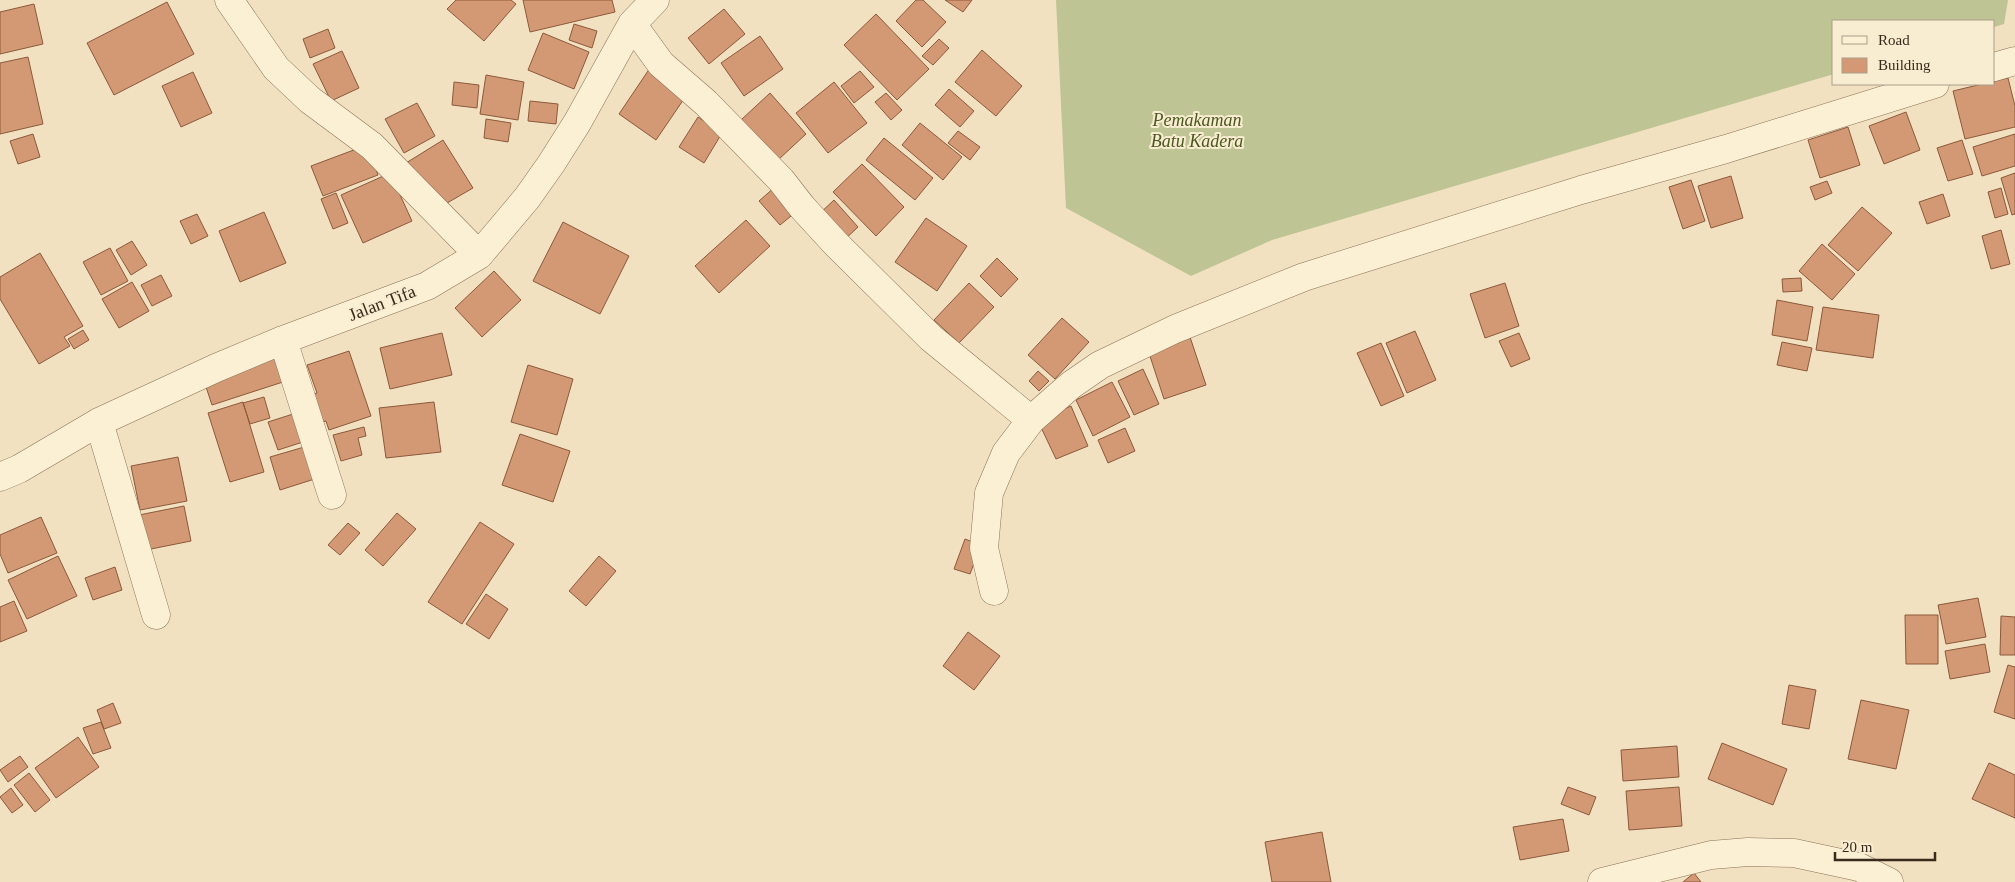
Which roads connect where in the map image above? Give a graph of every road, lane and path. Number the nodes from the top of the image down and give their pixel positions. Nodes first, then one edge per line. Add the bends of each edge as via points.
1 (229, 0) edge
2 (645, 8) edge
3 (2015, 61) edge
4 (1995, 67) edge
5 (1931, 85) edge
6 (479, 255) junction
7 (282, 340) junction
8 (1031, 420) junction
9 (99, 422) junction
10 (0, 477) edge
11 (332, 495) dead end
12 (994, 591) dead end
13 (156, 616) dead end
14 (1602, 882) edge
15 (1889, 882) edge

1 - 6 street via 276,68 310,100 372,146
2 - 6 street, Jalan Tifa via 551,164
2 - 8 street via 661,64 706,103 781,180 842,250 931,338
3 - 4 street
5 - 8 street via 1304,277 1175,329 1100,365
6 - 7 street, Jalan Tifa via 427,286
7 - 9 street, Jalan Tifa
7 - 11 street
8 - 12 street via 1006,453 989,493 984,548
9 - 10 street, Jalan Tifa via 19,470
9 - 13 street
14 - 15 street via 1711,855 1748,852 1804,855 1859,867

